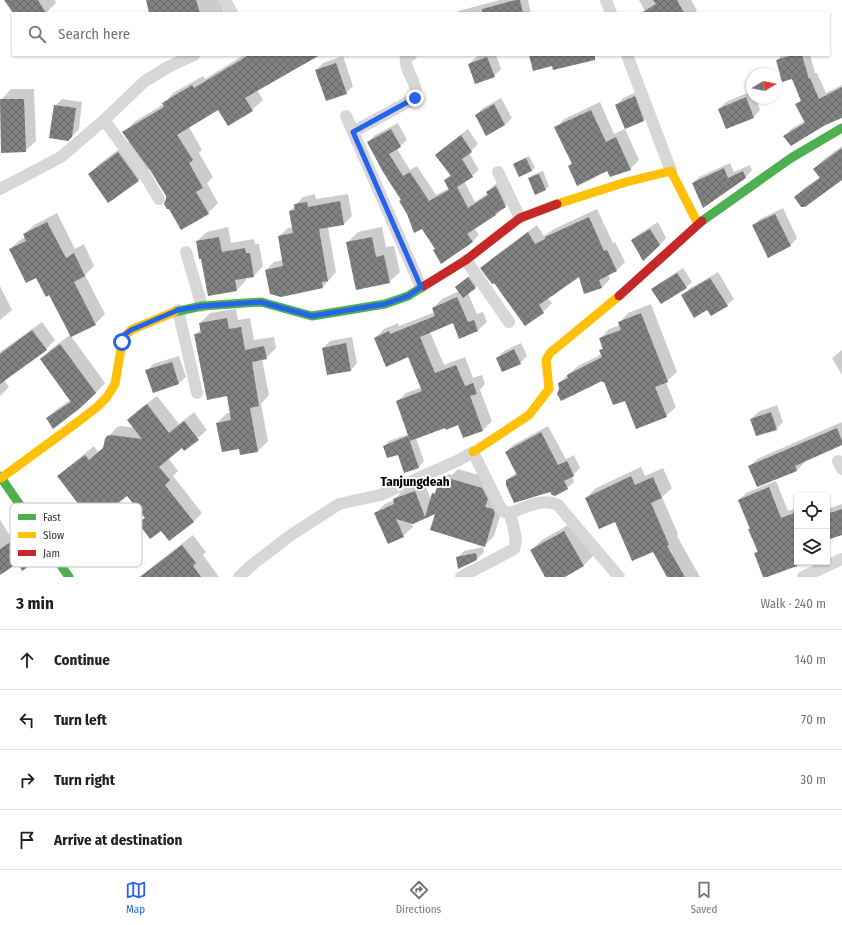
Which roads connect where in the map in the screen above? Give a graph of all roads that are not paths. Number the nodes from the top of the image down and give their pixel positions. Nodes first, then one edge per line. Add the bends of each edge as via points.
1 (225, 0) edge
2 (606, 0) edge
3 (231, 12) edge
4 (611, 12) edge
5 (192, 56) edge
6 (406, 56) edge
7 (627, 56) edge
8 (346, 116) dead end
9 (104, 120) junction
10 (842, 128) edge
11 (353, 132) junction
12 (671, 171) junction
13 (498, 172) dead end
14 (0, 189) edge
15 (159, 199) dead end
16 (520, 218) junction
17 (698, 224) junction
18 (186, 252) dead end
19 (466, 260) junction
20 (421, 287) junction
21 (202, 306) junction
22 (178, 310) junction
23 (509, 322) dead end
24 (197, 393) dead end
25 (473, 452) junction
26 (1, 477) edge
27 (19, 503) edge
28 (510, 513) junction
29 (842, 559) edge
30 (62, 567) edge
31 (69, 577) edge
32 (239, 577) edge
33 (461, 577) edge
34 (619, 577) edge
35 (803, 577) edge

1 - 3 street
2 - 4 street
5 - 9 street via 146,81
6 - 11 street via 405,62 416,89 415,98
7 - 12 street
8 - 11 street
9 - 14 street via 61,157
9 - 15 street
10 - 17 street via 791,158
11 - 20 street
12 - 16 street via 626,182
12 - 17 street
13 - 16 street
16 - 19 street
17 - 25 street via 632,285 550,353 546,360 549,389 529,415
18 - 21 street
19 - 20 street
19 - 23 street
20 - 21 street via 408,296 385,304 312,316 261,302
21 - 22 street
22 - 24 street
22 - 26 street via 124,335 117,379 110,393 87,416
25 - 28 street via 499,505 504,512
25 - 32 street via 387,493 339,504 291,535
26 - 27 street
28 - 33 street via 516,540 514,549
28 - 34 street via 542,502 558,505
29 - 35 street
30 - 31 street

